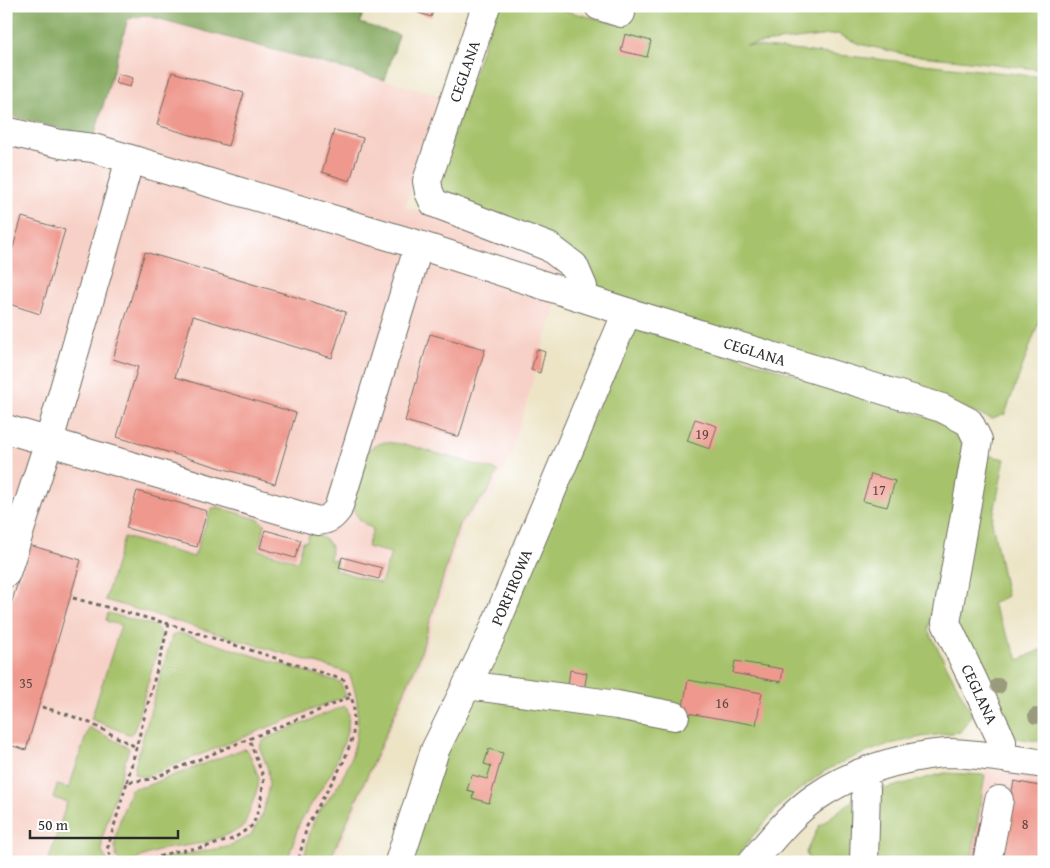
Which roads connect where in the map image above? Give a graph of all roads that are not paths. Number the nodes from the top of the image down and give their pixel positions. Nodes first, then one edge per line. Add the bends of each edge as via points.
1 (486, 6) edge
2 (6, 131) edge
3 (130, 159) junction
4 (419, 245) junction
5 (580, 296) junction
6 (627, 312) junction
7 (6, 429) edge
8 (49, 441) junction
9 (6, 573) edge
10 (467, 686) junction
11 (675, 716) dead end
12 (1002, 758) junction
13 (1044, 764) edge
14 (860, 773) junction
15 (999, 800) dead end
16 (399, 862) edge
17 (752, 862) edge
18 (864, 862) edge
19 (987, 862) edge

1 - 5 street, CEGLANA via 427,181 429,192 434,203 549,247 574,266 583,287
2 - 3 street via 93,148
3 - 4 street
3 - 8 street
4 - 5 street
4 - 8 street via 338,509 332,517 318,521
5 - 6 street, CEGLANA
6 - 10 street, PORFIROWA
6 - 12 street, CEGLANA via 942,408 969,422 978,440 946,623 1002,741
7 - 8 street
8 - 9 street
10 - 11 street via 617,705
10 - 16 street, PORFIROWA via 435,750
12 - 13 street
12 - 14 street via 928,754
14 - 17 street via 815,798 791,818
14 - 18 street via 866,789
15 - 19 street

